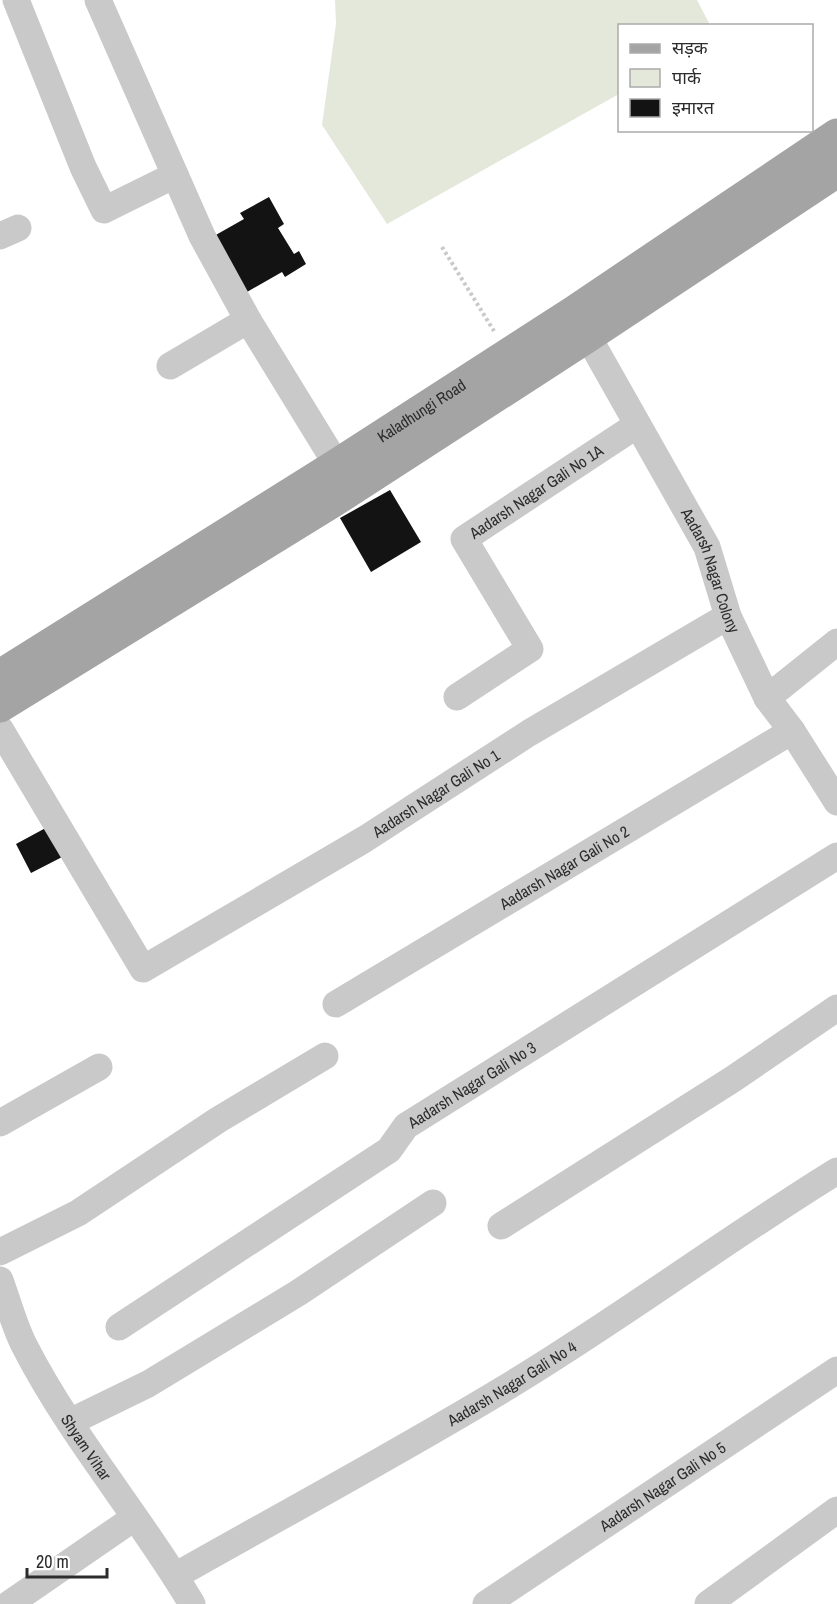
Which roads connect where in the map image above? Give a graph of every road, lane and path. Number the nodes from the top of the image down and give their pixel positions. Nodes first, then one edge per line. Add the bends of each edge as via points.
1 (16, 0) edge
2 (98, 0) edge
3 (837, 135) edge
4 (837, 171) edge
5 (175, 175) junction
6 (442, 247) dead end
7 (248, 320) junction
8 (581, 324) junction
9 (508, 354) junction
10 (170, 366) dead end
11 (637, 425) junction
12 (329, 481) junction
13 (728, 616) junction
14 (837, 642) edge
15 (0, 676) edge
16 (457, 697) dead end
17 (767, 698) junction
18 (0, 706) edge
19 (0, 729) edge
20 (792, 731) junction
21 (837, 802) edge
22 (837, 856) edge
23 (336, 1004) dead end
24 (837, 1008) edge
25 (325, 1056) dead end
26 (99, 1067) dead end
27 (0, 1123) edge
28 (837, 1171) edge
29 (433, 1203) dead end
30 (501, 1226) dead end
31 (0, 1252) edge
32 (0, 1280) edge
33 (119, 1327) dead end
34 (837, 1370) edge
35 (70, 1422) junction
36 (837, 1510) edge
37 (135, 1518) junction
38 (176, 1575) junction
39 (9, 1604) edge
40 (192, 1604) edge
41 (486, 1604) edge
42 (708, 1604) edge

1 - 5 street via 104,210
2 - 5 street
3 - 8 main road, Kaladhungi Road
4 - 8 main road, Kaladhungi Road
5 - 7 street via 202,236
6 - 9 path
7 - 10 street
7 - 12 street
8 - 9 main road, Kaladhungi Road
8 - 11 street, Aadarsh Nagar Colony
8 - 12 main road, Kaladhungi Road
9 - 12 main road, Kaladhungi Road
11 - 13 street, Aadarsh Nagar Colony via 707,547
11 - 16 street, Aadarsh Nagar Gali No 1A via 464,539 530,649
12 - 15 main road, Kaladhungi Road
12 - 18 main road, Kaladhungi Road
13 - 17 street, Aadarsh Nagar Colony
13 - 19 street, Aadarsh Nagar Gali No 1 via 530,733 365,839 143,969
14 - 17 street
17 - 20 street, Aadarsh Nagar Colony
20 - 21 street, Aadarsh Nagar Colony
20 - 23 street, Aadarsh Nagar Gali No 2
22 - 33 street, Aadarsh Nagar Gali No 3 via 406,1126 389,1150
24 - 30 street via 724,1085
25 - 31 street via 218,1120 78,1213
26 - 27 street
28 - 38 street, Aadarsh Nagar Gali No 4 via 507,1387
29 - 35 street via 298,1293 148,1384
32 - 35 street, Shyam Vihar via 24,1344
34 - 41 street, Aadarsh Nagar Gali No 5
35 - 37 street, Shyam Vihar
36 - 42 street
37 - 38 street, Shyam Vihar
37 - 39 street
38 - 40 street, Shyam Vihar

